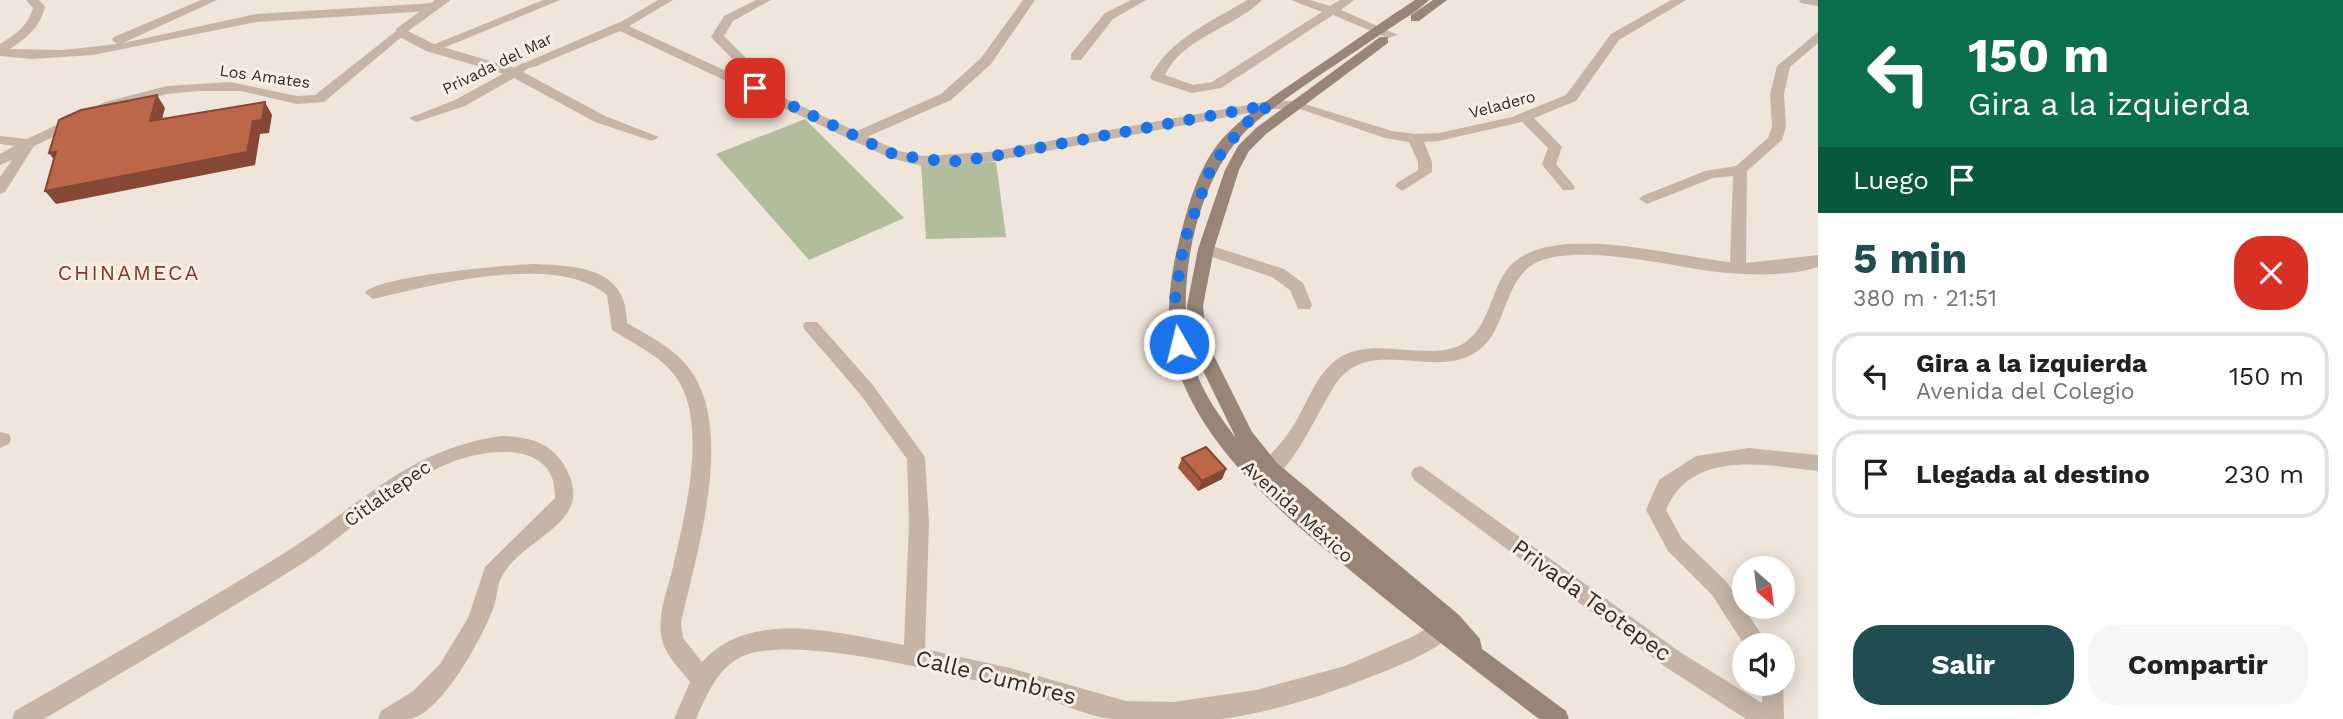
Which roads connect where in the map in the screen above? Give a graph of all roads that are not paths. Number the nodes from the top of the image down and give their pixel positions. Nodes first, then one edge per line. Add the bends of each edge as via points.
1 (32, 0) edge
2 (211, 0) edge
3 (310, 0) edge
4 (445, 0) edge
5 (554, 0) edge
6 (667, 0) edge
7 (765, 0) edge
8 (1028, 0) edge
9 (1140, 0) edge
10 (1256, 0) edge
11 (1297, 0) edge
12 (1423, 0) edge
13 (1441, 0) edge
14 (1680, 0) edge
15 (1805, 0) edge
16 (1344, 1) edge
17 (1818, 2) edge
18 (430, 7) junction
19 (1330, 11) junction
20 (284, 14) junction
21 (620, 26) junction
22 (1390, 29) junction
23 (400, 32) junction
24 (1818, 36) edge
25 (431, 48) junction
26 (111, 50) junction
27 (0, 51) edge
28 (1076, 57) dead end
29 (513, 72) junction
30 (755, 88) junction
31 (1269, 105) junction
32 (1295, 105) junction
33 (1525, 117) junction
34 (416, 118) dead end
35 (652, 137) dead end
36 (855, 137) junction
37 (1415, 138) junction
38 (0, 140) edge
39 (28, 143) junction
40 (0, 160) edge
41 (1740, 170) junction
42 (1402, 186) dead end
43 (1568, 187) dead end
44 (0, 189) edge
45 (1647, 199) dead end
46 (1206, 249) junction
47 (1818, 261) edge
48 (1738, 268) junction
49 (373, 293) dead end
50 (1304, 305) dead end
51 (811, 326) dead end
52 (1818, 463) edge
53 (1264, 473) junction
54 (1421, 474) dead end
55 (1446, 626) junction
56 (1749, 633) edge
57 (914, 656) junction
58 (702, 680) junction
59 (1774, 696) edge
60 (1140, 717) edge
61 (23, 719) edge
62 (388, 719) edge
63 (685, 719) edge
64 (1558, 719) edge
65 (1767, 719) edge
66 (1773, 719) edge

1 - 27 street via 39,7 37,18
2 - 26 street via 125,36
3 - 20 street
4 - 18 street, Los Amates
5 - 25 street
6 - 21 street, Privada del Mar
7 - 30 street via 728,19 717,37 747,68
8 - 36 street via 986,61 946,97
9 - 28 street via 1109,16
10 - 19 street via 1172,54 1157,76 1163,82 1192,89 1216,85
11 - 19 street
12 - 22 main road, Avenida México
13 - 22 main road, Avenida México
14 - 33 street, Veladero via 1615,37 1571,98
15 - 17 street
16 - 19 street
16 - 22 street
18 - 20 street
18 - 23 street, Los Amates
19 - 22 street
20 - 26 street
21 - 29 street, Privada del Mar
21 - 30 street, Veladero
22 - 31 main road, Avenida México
22 - 32 main road, Avenida México
23 - 25 street
23 - 39 street, Los Amates via 319,99 307,102 235,86 198,86 109,103
24 - 41 street via 1784,66 1777,94 1780,127 1775,140
25 - 29 street
26 - 27 street via 45,57
29 - 34 street, Privada del Mar via 460,103
29 - 35 street via 600,119
30 - 36 street, Veladero
31 - 32 street, Veladero
31 - 36 street, Veladero via 949,162 895,155
31 - 53 main road, Avenida México via 1244,125 1212,165 1184,242 1174,306 1179,344 1201,402 1227,444
32 - 37 street, Veladero via 1390,135
32 - 46 main road, Avenida México via 1243,149
33 - 37 street, Veladero via 1439,137
33 - 43 street via 1555,146 1549,164
37 - 42 street via 1425,172
38 - 39 street
39 - 40 street, Los Amates
39 - 44 street
41 - 45 street via 1710,174
41 - 48 street
46 - 50 street via 1278,273 1297,287
46 - 53 main road, Avenida México via 1195,306 1198,342
47 - 48 street
48 - 53 street via 1588,249 1540,254 1514,270 1483,338 1467,350 1420,358 1379,354 1350,360 1324,382 1306,421
49 - 58 street via 503,270 599,277 617,296 618,326 658,349 686,377 700,411 699,488 670,623 673,642
51 - 57 street via 866,389 916,457 919,522
52 - 56 street via 1749,456 1703,462 1665,486 1656,510 1675,545 1719,588
53 - 55 main road, Avenida México
54 - 65 street, Privada Teotepec via 1672,659
55 - 60 street, Calle Cumbres via 1390,660 1318,687 1223,712
55 - 64 main road, Avenida México
57 - 58 street, Calle Cumbres via 816,640 777,640 736,649
57 - 60 street, Calle Cumbres
58 - 63 street, Calle Cumbres
59 - 66 street
61 - 62 street, Citlaltepec via 299,554 431,461 501,443 521,444 543,453 564,484 565,498 559,509 521,541 492,575 484,605 447,673 408,710

